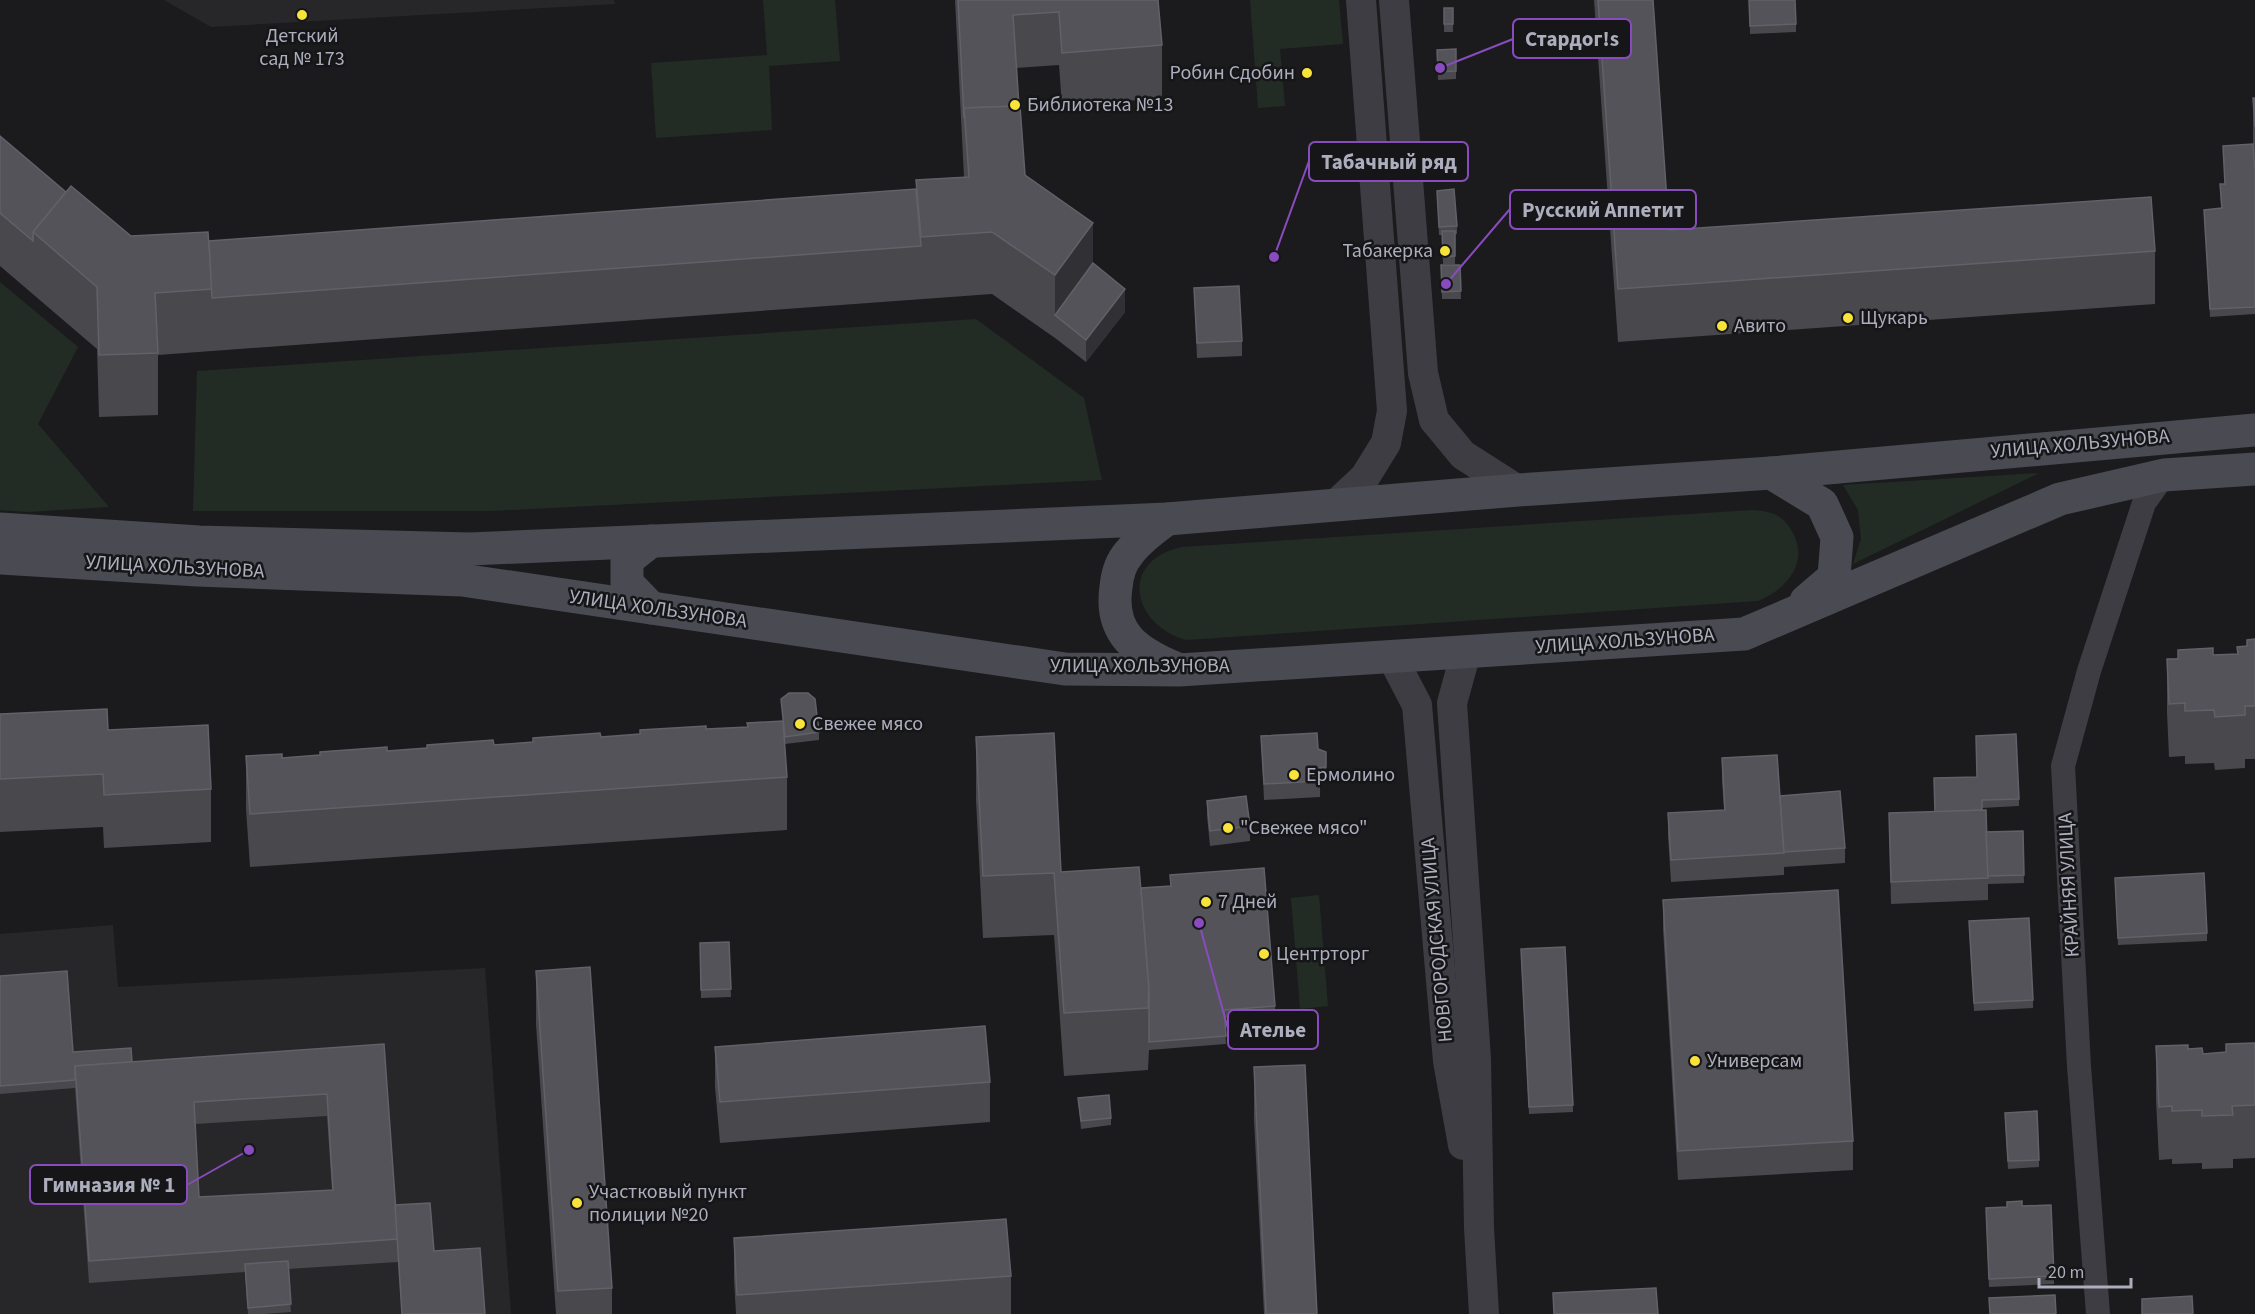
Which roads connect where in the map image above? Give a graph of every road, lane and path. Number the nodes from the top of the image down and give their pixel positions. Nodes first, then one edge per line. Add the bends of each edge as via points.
1 (1361, 0) edge
2 (1394, 0) edge
3 (2255, 430) edge
4 (2255, 469) edge
5 (1771, 473) junction
6 (2164, 475) junction
7 (1518, 490) junction
8 (1335, 504) junction
9 (1167, 519) junction
10 (0, 529) edge
11 (651, 541) junction
12 (0, 558) edge
13 (651, 608) junction
14 (1794, 612) junction
15 (1466, 652) junction
16 (1392, 657) junction
17 (1179, 670) junction
18 (1479, 1228) junction
19 (1484, 1314) edge
20 (2098, 1314) edge

1 - 8 street via 1392,411 1386,443 1365,477
2 - 7 street via 1422,363 1434,420 1463,455
3 - 5 main road, УЛИЦА ХОЛЬЗУНОВА
4 - 6 main road, УЛИЦА ХОЛЬЗУНОВА
5 - 7 main road, УЛИЦА ХОЛЬЗУНОВА
5 - 14 main road via 1822,504 1837,537 1834,577
6 - 14 main road, УЛИЦА ХОЛЬЗУНОВА via 2060,499
6 - 20 street, КРАЙНЯЯ УЛИЦА via 2144,504 2062,766
7 - 8 main road, УЛИЦА ХОЛЬЗУНОВА
8 - 9 main road, УЛИЦА ХОЛЬЗУНОВА
9 - 11 main road, УЛИЦА ХОЛЬЗУНОВА
9 - 17 main road via 1127,554 1114,597 1125,635 1146,656
10 - 11 main road, УЛИЦА ХОЛЬЗУНОВА via 199,542 470,549
11 - 13 main road via 627,561 627,583
12 - 13 main road, УЛИЦА ХОЛЬЗУНОВА via 462,580
13 - 17 main road, УЛИЦА ХОЛЬЗУНОВА via 1065,669
14 - 15 main road, УЛИЦА ХОЛЬЗУНОВА via 1744,634
15 - 16 main road, УЛИЦА ХОЛЬЗУНОВА
15 - 18 street, НОВГОРОДСКАЯ УЛИЦА via 1452,702 1476,1059
16 - 17 main road, УЛИЦА ХОЛЬЗУНОВА
16 - 18 street, НОВГОРОДСКАЯ УЛИЦА via 1417,705 1448,1061
18 - 19 street, НОВГОРОДСКАЯ УЛИЦА

